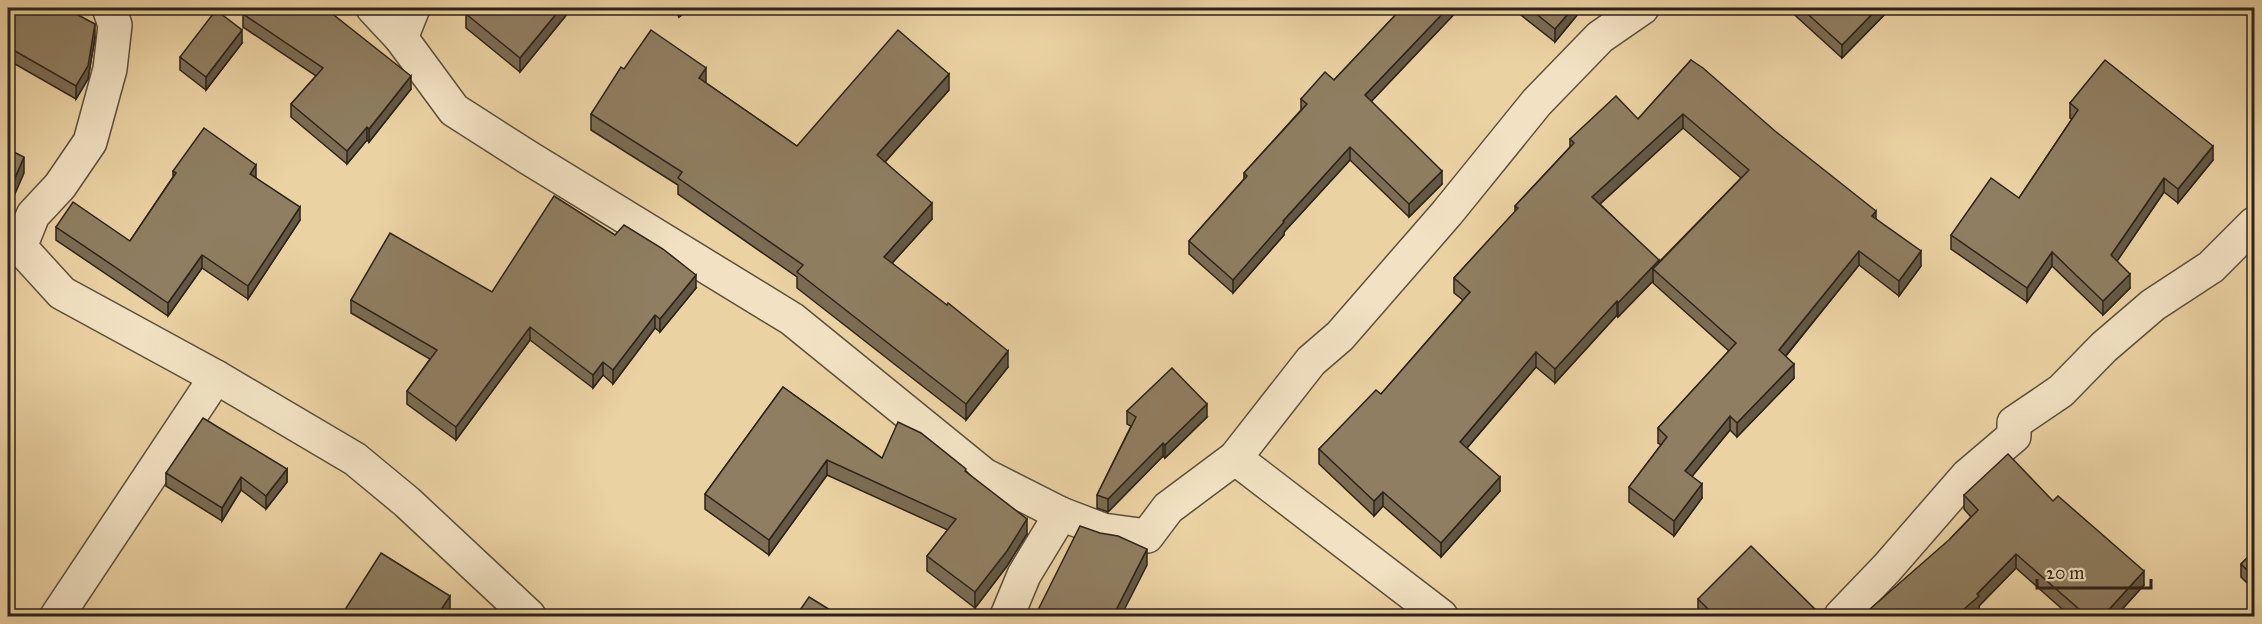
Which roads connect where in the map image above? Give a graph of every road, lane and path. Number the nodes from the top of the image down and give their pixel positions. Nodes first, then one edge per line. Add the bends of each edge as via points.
1 (373, 8) edge
2 (413, 8) edge
3 (1642, 8) edge
4 (120, 13) edge
5 (401, 38) junction
6 (2254, 224) edge
7 (216, 377) junction
8 (1235, 458) junction
9 (1061, 514) junction
10 (57, 616) edge
11 (529, 616) edge
12 (1007, 616) edge
13 (1441, 616) edge
14 (1841, 616) edge

1 - 5 street
2 - 5 street
3 - 8 street via 1600,37 1537,102 1340,336 1311,361
4 - 7 street via 90,142 60,186 33,215 20,247 62,293
5 - 9 street via 454,110 792,319 984,475
6 - 14 street via 2211,267 2153,305 2061,391 2014,423 2014,436 1967,476
7 - 10 street
7 - 11 street via 355,459
8 - 9 street via 1168,508 1147,536 1103,530
8 - 13 street
9 - 12 street via 1024,575

